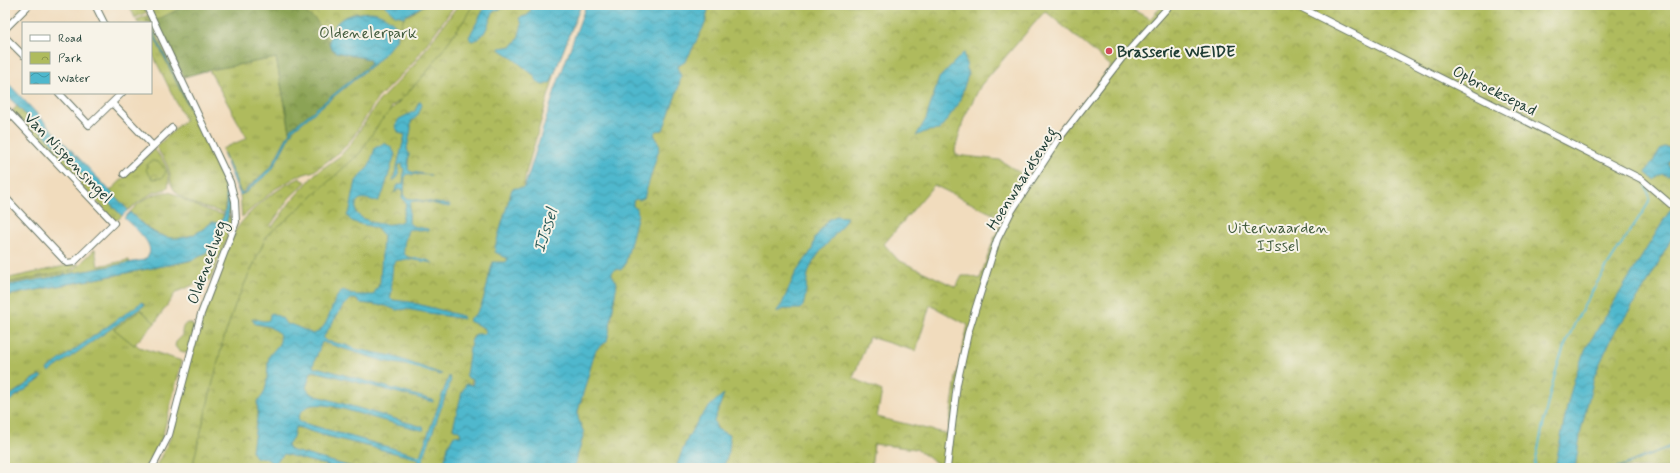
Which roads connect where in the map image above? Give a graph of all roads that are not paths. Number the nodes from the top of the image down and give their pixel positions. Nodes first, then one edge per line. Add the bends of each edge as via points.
1 (29, 5) edge
2 (95, 5) edge
3 (146, 5) edge
4 (1170, 5) edge
5 (1296, 5) edge
6 (104, 22) edge
7 (5, 29) edge
8 (5, 37) edge
9 (22, 55) edge
10 (60, 94) edge
11 (121, 94) edge
12 (112, 103) junction
13 (6, 111) edge
14 (172, 128) dead end
15 (153, 146) junction
16 (124, 174) dead end
17 (5, 197) edge
18 (1673, 206) edge
19 (152, 468) edge
20 (947, 468) edge

1 - 7 street
2 - 6 street
3 - 19 street, Oldeneelweg via 227,174 234,194 236,217 200,314 169,435
4 - 20 street, Hoenwaardseweg via 1122,58 1058,140 997,240 968,333 960,370
5 - 18 street, Opbroeksepad via 1641,179
8 - 9 street
10 - 12 street via 89,125
11 - 12 street
12 - 15 street
13 - 17 street, Van Nispensingel via 114,223 74,262 67,263
14 - 15 street
15 - 16 street

